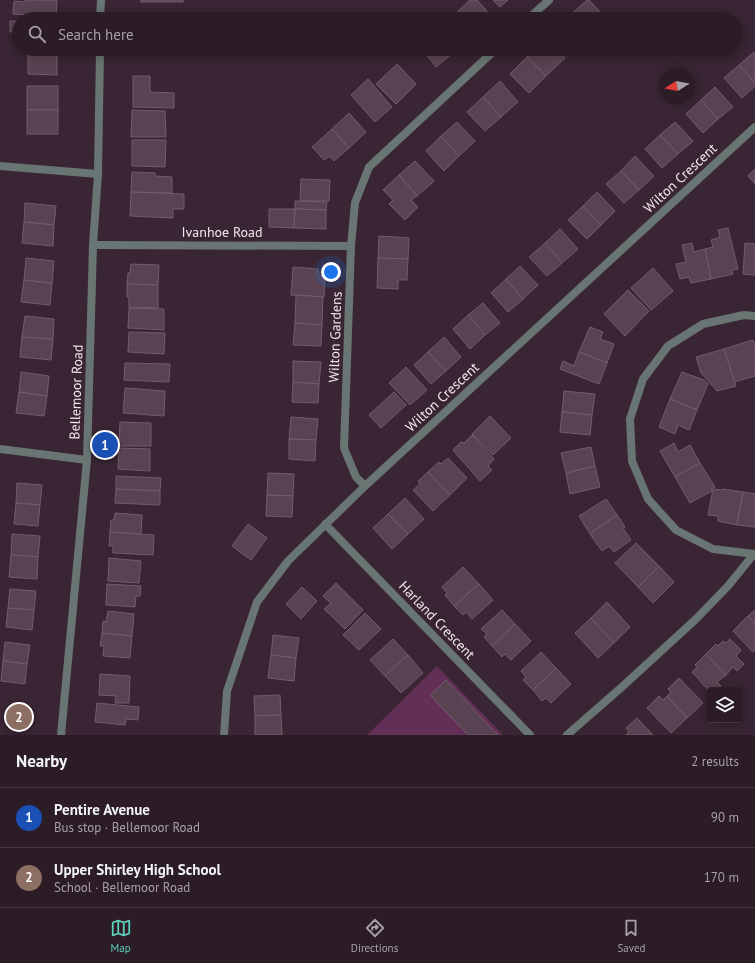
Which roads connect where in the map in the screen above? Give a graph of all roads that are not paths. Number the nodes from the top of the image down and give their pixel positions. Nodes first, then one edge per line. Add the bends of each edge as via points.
1 (101, 0) edge
2 (549, 0) edge
3 (100, 12) edge
4 (536, 12) edge
5 (100, 56) edge
6 (488, 56) edge
7 (755, 126) edge
8 (0, 166) edge
9 (98, 174) junction
10 (93, 245) junction
11 (351, 246) junction
12 (755, 316) edge
13 (0, 449) edge
14 (87, 460) junction
15 (365, 486) junction
16 (326, 524) junction
17 (755, 554) edge
18 (61, 735) edge
19 (224, 735) edge
20 (530, 735) edge
21 (567, 735) edge

1 - 3 street
2 - 4 street
5 - 9 street, Bellemoor Road
6 - 11 street, Wilton Gardens via 369,167 355,203
7 - 15 street, Wilton Crescent
8 - 9 street
9 - 10 street, Bellemoor Road
10 - 11 street, Ivanhoe Road
10 - 14 street, Bellemoor Road
11 - 15 street, Wilton Gardens via 344,448 356,477
12 - 17 street via 744,315 703,324 668,346 643,379 630,419 632,461 648,499 676,530 713,549
13 - 14 street
14 - 18 street, Bellemoor Road
15 - 16 street, Wilton Crescent
16 - 19 street, Wilton Crescent via 288,561 257,602 227,691
16 - 20 street, Harland Crescent
17 - 21 street via 696,619

